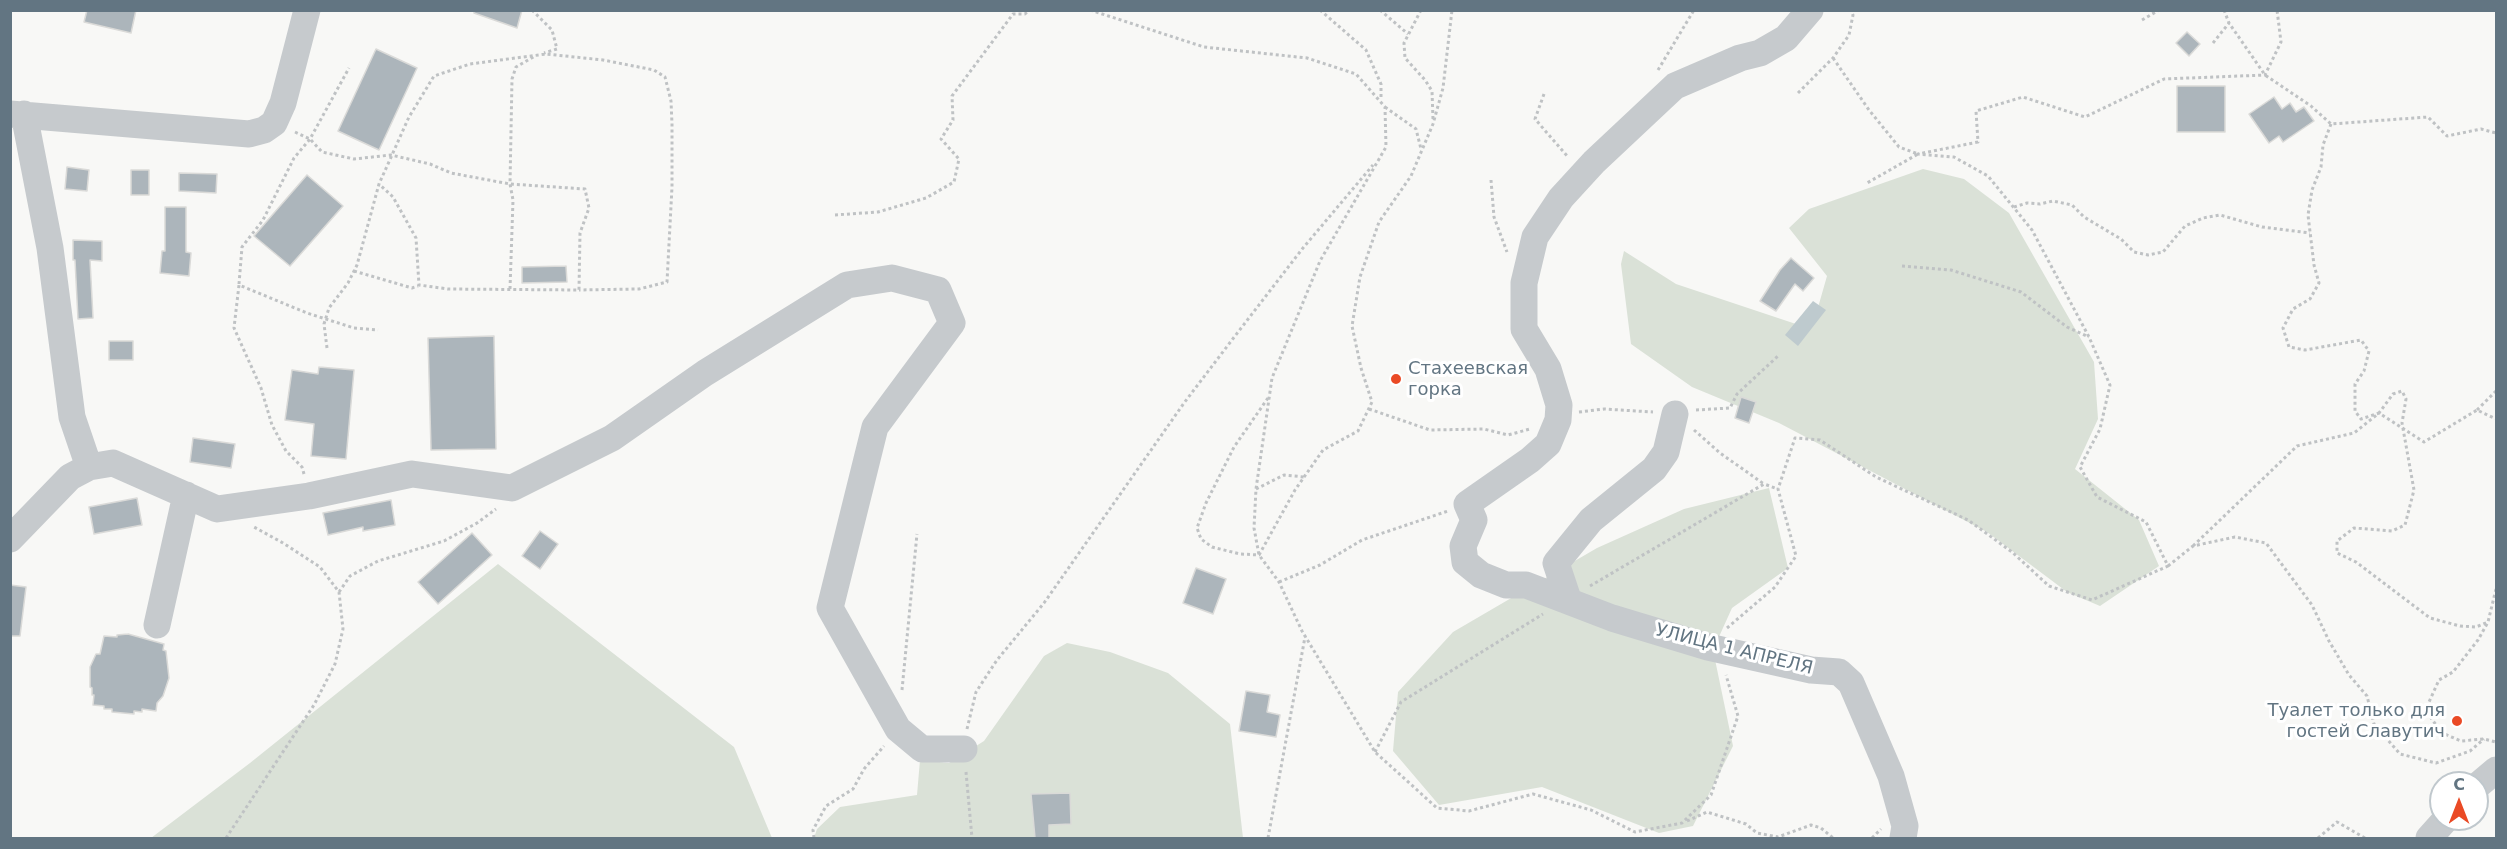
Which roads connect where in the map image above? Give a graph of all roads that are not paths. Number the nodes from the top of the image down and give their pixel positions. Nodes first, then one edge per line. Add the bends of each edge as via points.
1 (307, 10) edge
2 (1810, 10) edge
3 (17, 114) edge
4 (1675, 414) road end
5 (89, 467) junction
6 (186, 495) junction
7 (10, 539) edge
8 (1568, 599) junction
9 (157, 625) dead end
10 (964, 749) road end
11 (1903, 838) edge

1 - 3 street via 283,104 274,123 264,130 249,134
2 - 8 street, УЛИЦА 1 АПРЕЛЯ via 1785,38 1760,53 1675,86 1581,176 1535,237 1524,283 1524,329 1548,369 1559,405 1555,426 1548,444 1530,460 1467,504 1474,520 1463,546 1465,562 1481,575
3 - 5 street via 50,248 72,417
4 - 8 street via 1666,452 1654,469 1591,520 1556,563
5 - 6 street via 113,463
5 - 7 street via 70,477
6 - 9 street
6 - 10 street via 217,509 309,496 412,474 512,488 612,438 705,373 847,285 892,278 938,290 952,323 875,427 830,608 898,729 922,749
8 - 11 street, УЛИЦА 1 АПРЕЛЯ via 1612,618 1708,647 1811,670 1839,672 1851,683 1891,776 1905,826

